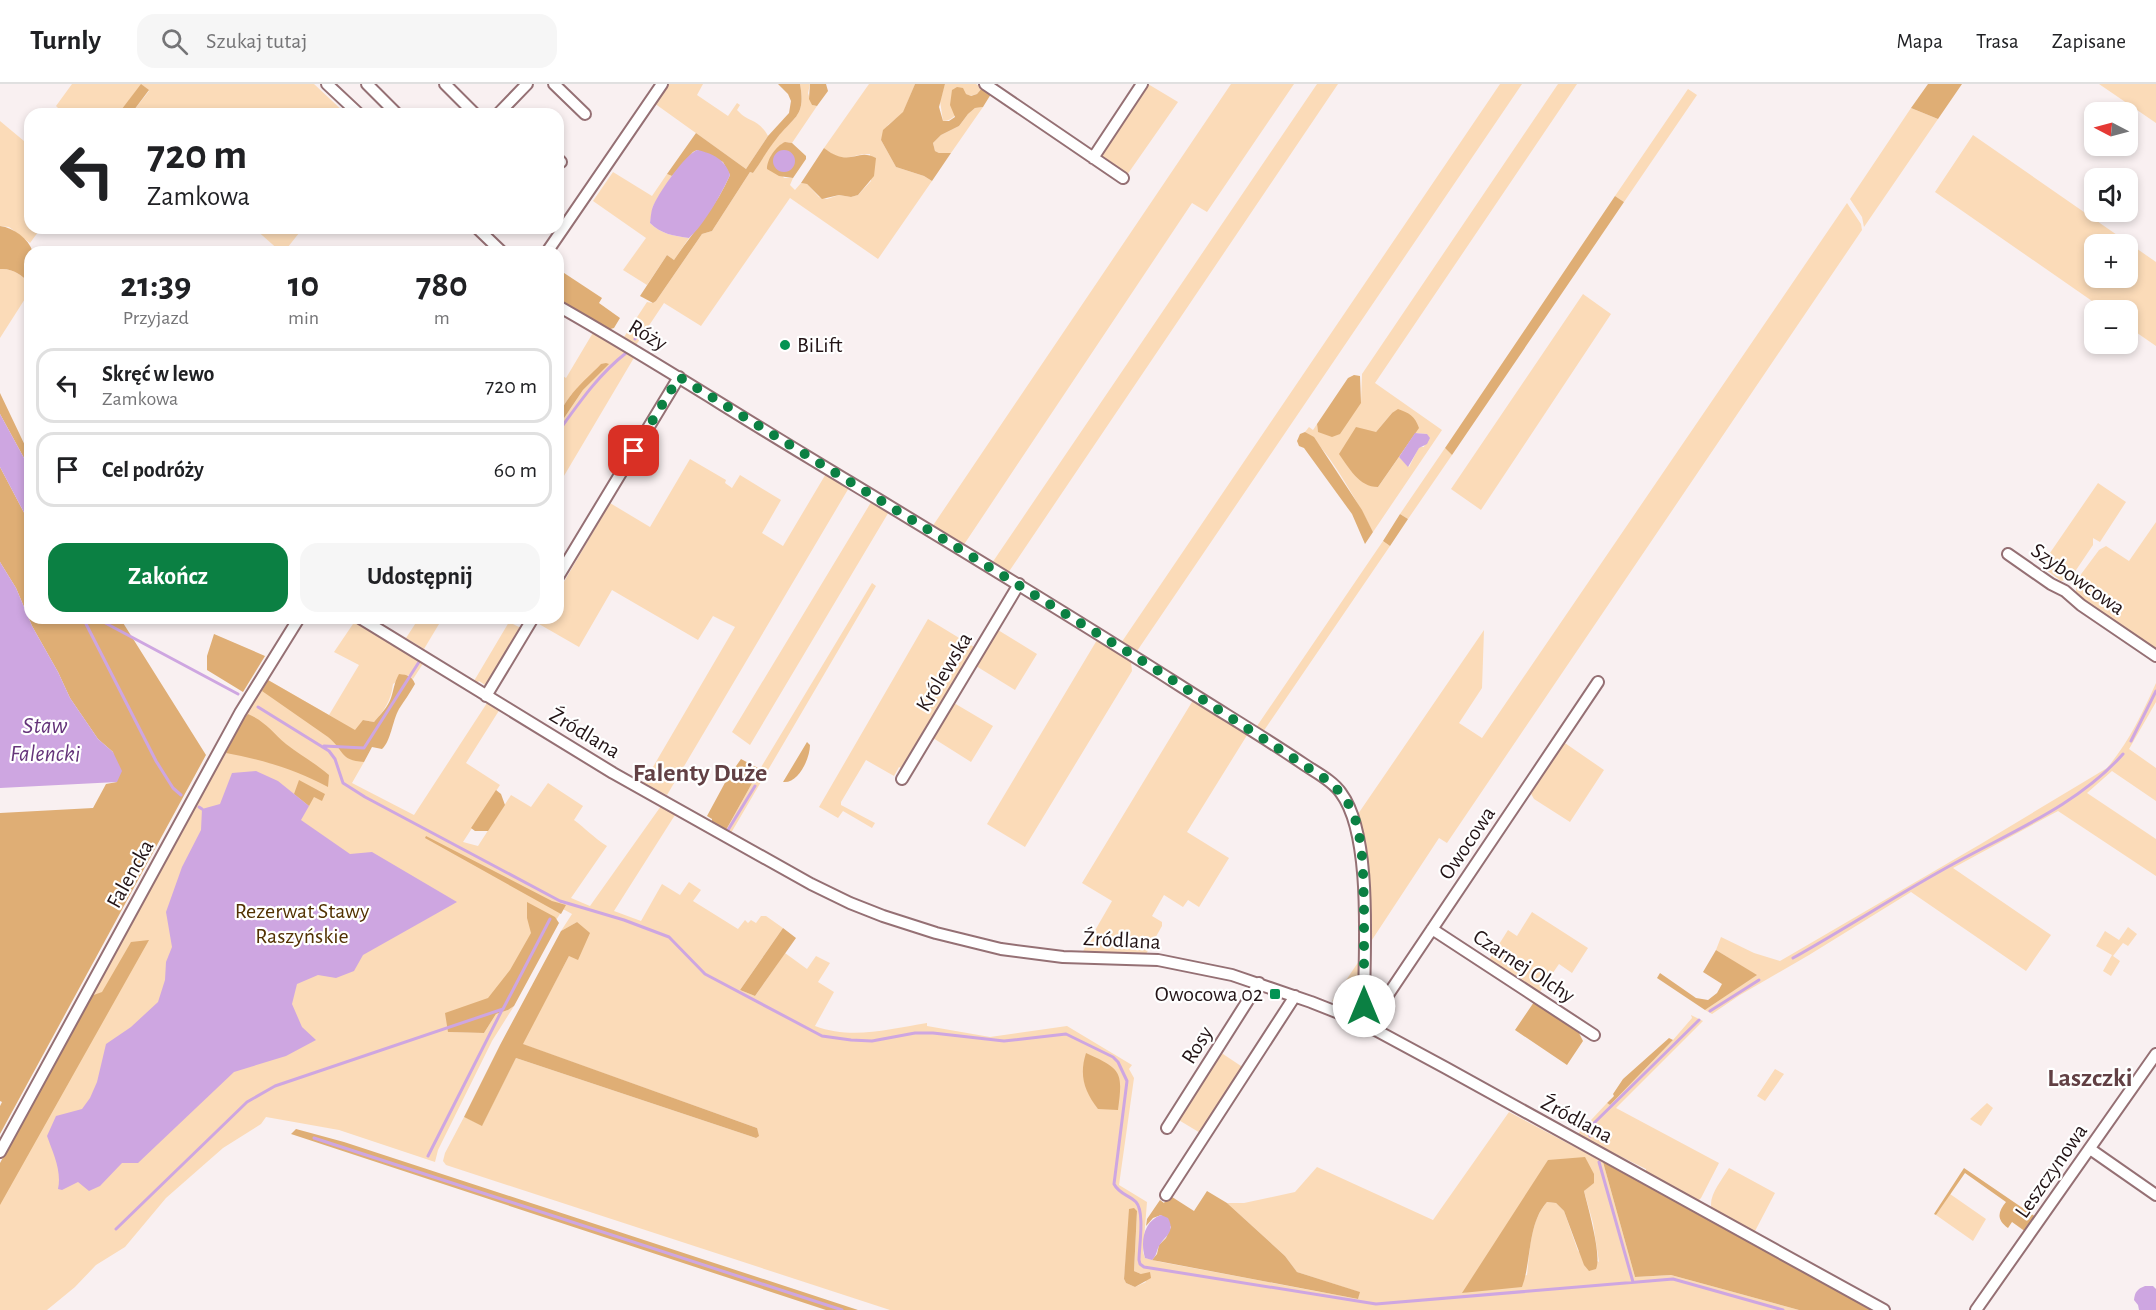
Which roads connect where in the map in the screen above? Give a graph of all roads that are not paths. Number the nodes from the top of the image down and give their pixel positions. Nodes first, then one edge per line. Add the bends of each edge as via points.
1 (327, 84) edge
2 (367, 84) edge
3 (445, 84) edge
4 (527, 84) edge
5 (554, 84) edge
6 (662, 84) edge
7 (985, 84) edge
8 (1142, 84) edge
9 (353, 108) edge
10 (391, 108) edge
11 (469, 108) edge
12 (507, 108) edge
13 (585, 114) dead end
14 (1093, 158) junction
15 (1123, 178) dead end
16 (564, 227) edge
17 (483, 234) edge
18 (496, 246) edge
19 (564, 310) edge
20 (679, 377) junction
21 (2008, 554) dead end
22 (564, 567) edge
23 (1019, 584) junction
24 (295, 624) edge
25 (370, 624) edge
26 (529, 624) edge
27 (2156, 656) edge
28 (1598, 682) dead end
29 (486, 696) junction
30 (902, 779) dead end
31 (1432, 929) junction
32 (1259, 983) junction
33 (1295, 996) junction
34 (1363, 1024) junction
35 (1594, 1035) dead end
36 (2156, 1054) edge
37 (1167, 1128) dead end
38 (2090, 1149) junction
39 (0, 1152) edge
40 (1166, 1195) dead end
41 (2156, 1195) edge
42 (1884, 1310) edge
43 (1976, 1310) edge

1 - 9 street
2 - 10 street
3 - 11 street
4 - 12 street
5 - 13 street
6 - 16 street
7 - 14 street
8 - 14 street
14 - 15 street
17 - 18 street
19 - 20 street, Róży
20 - 22 street
20 - 23 street, Róży
21 - 27 street, Szybowcowa
23 - 30 street, Królewska
23 - 34 street, Róży via 1289,754 1340,791 1356,820 1363,874
24 - 39 street, Falencka via 240,713
25 - 29 street, Źródlana
26 - 29 street
28 - 31 street, Owocowa
29 - 32 street, Źródlana via 692,818 831,894 883,916 1016,952 1158,960
31 - 34 street, Owocowa
31 - 35 street, Czarnej Olchy
32 - 33 street, Źródlana
32 - 37 street, Rosy
33 - 34 street, Źródlana
33 - 40 street
34 - 42 street, Źródlana
36 - 38 street, Leszczynowa
38 - 41 street
38 - 43 street, Leszczynowa

